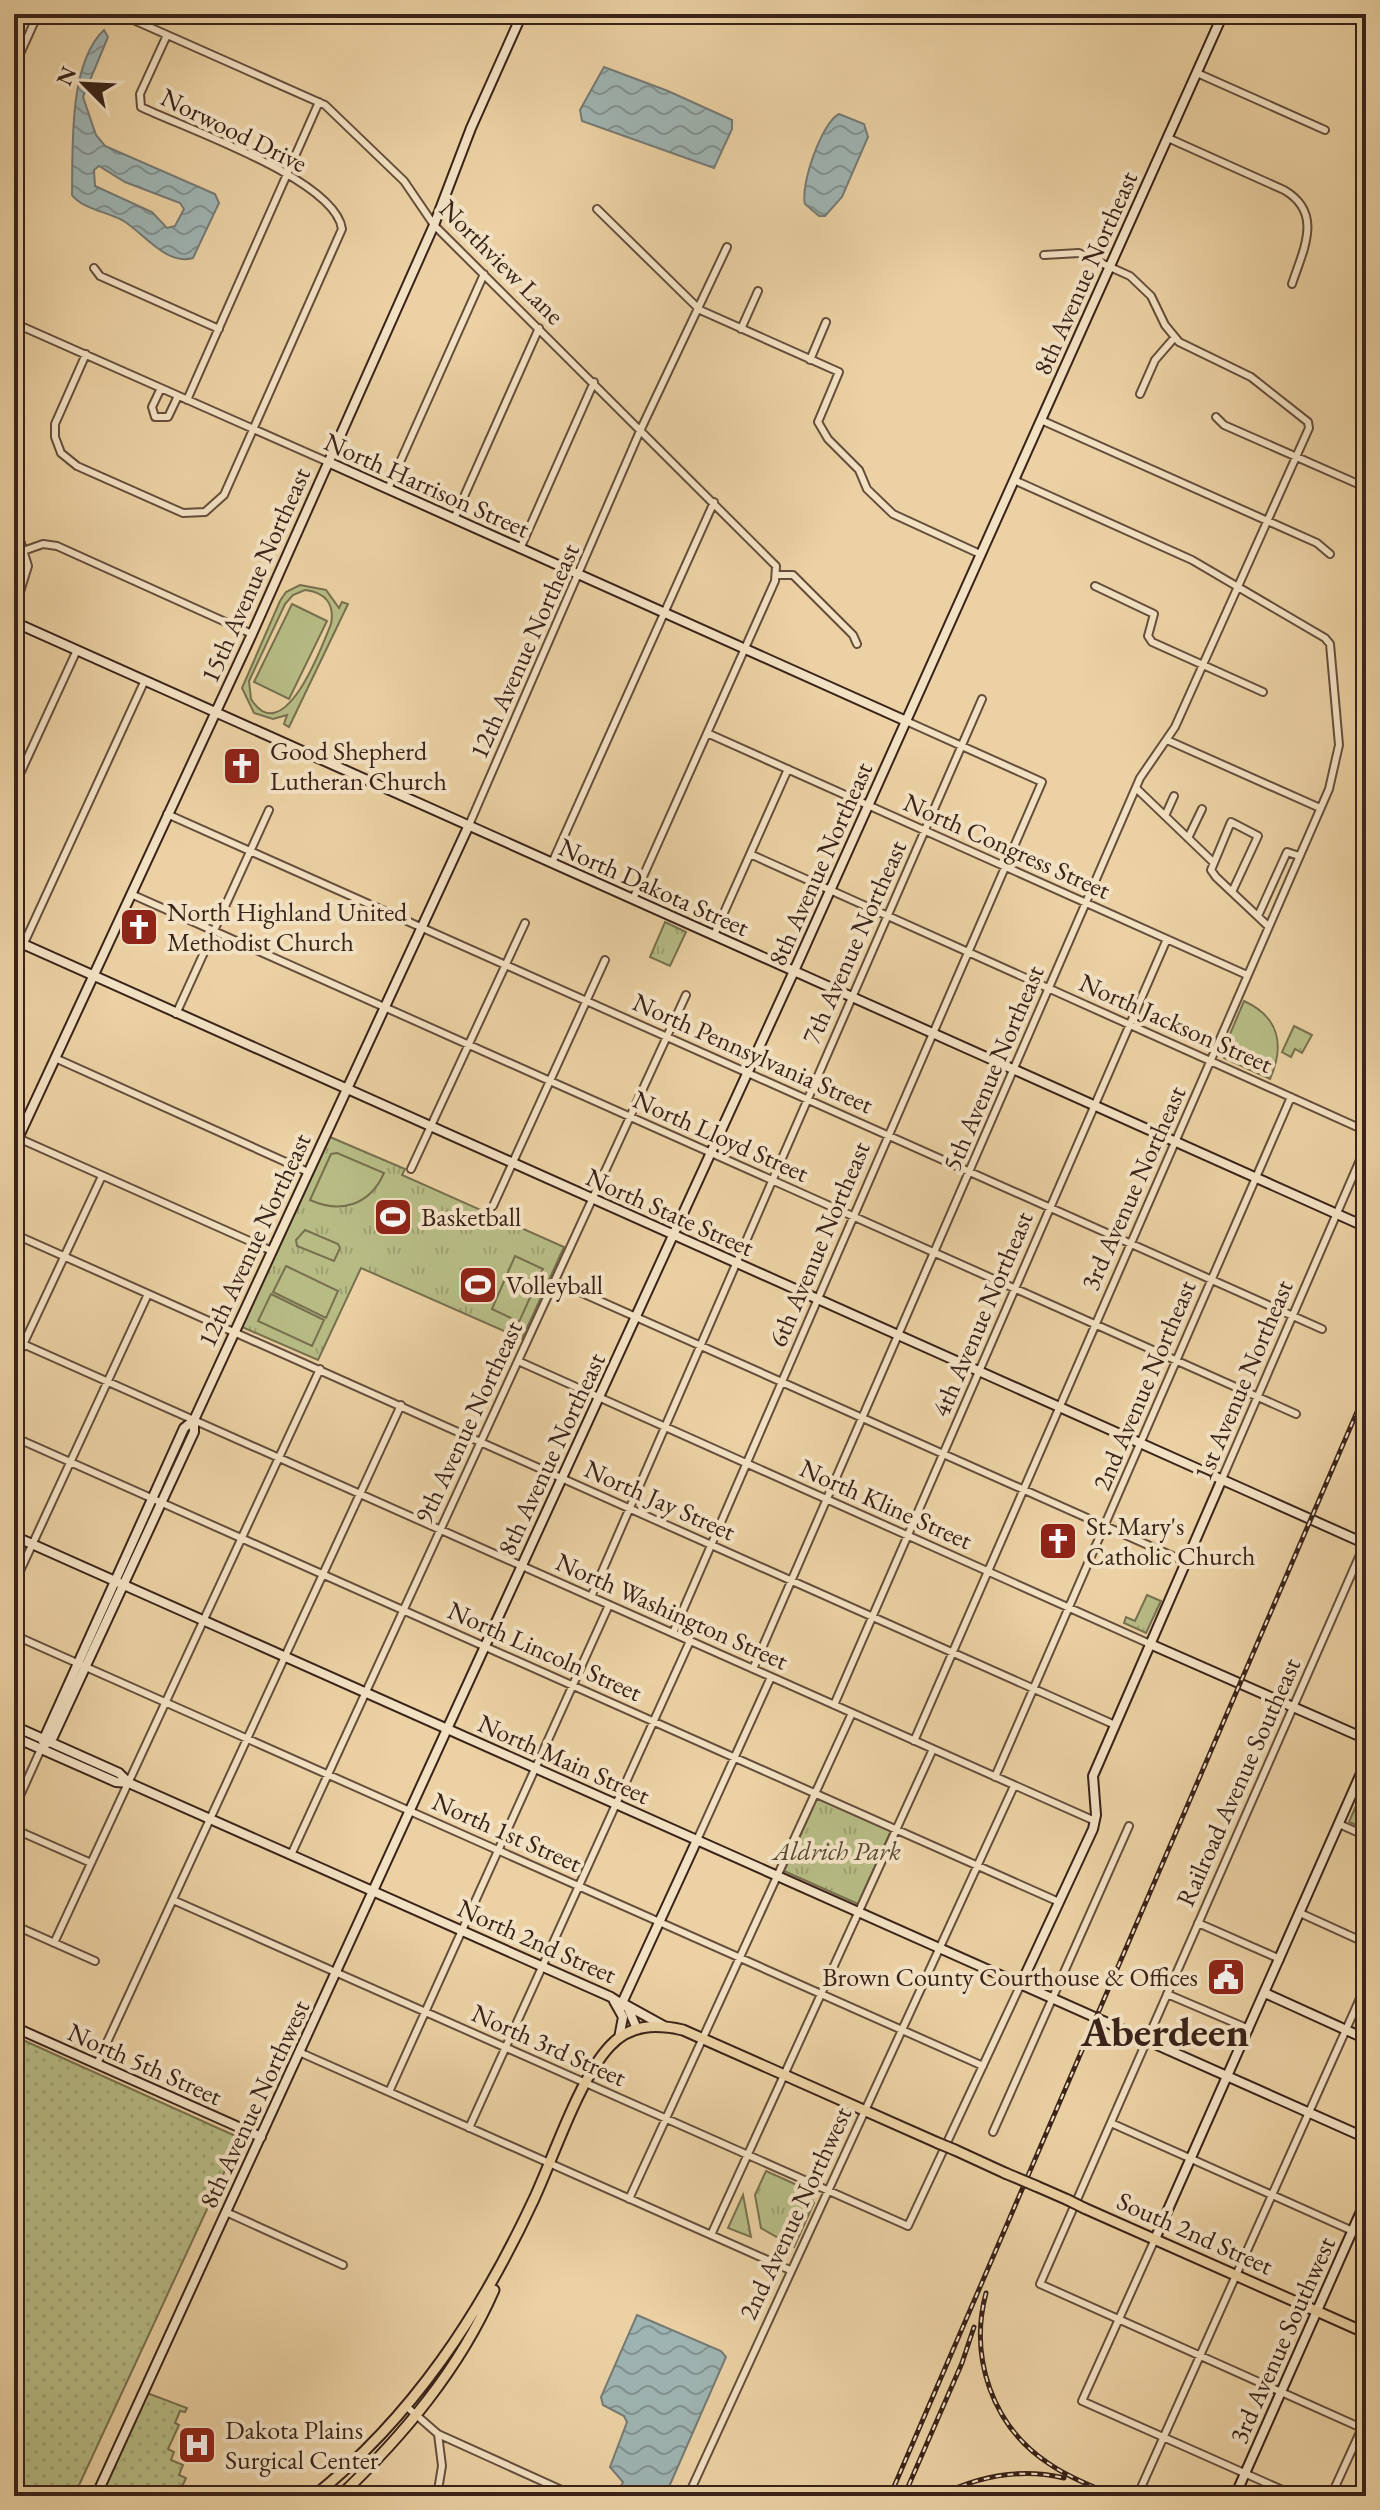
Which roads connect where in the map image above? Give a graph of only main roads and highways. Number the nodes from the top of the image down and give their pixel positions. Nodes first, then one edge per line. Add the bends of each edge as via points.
1 (507, 2258) junction
2 (1366, 2333) edge
3 (314, 2496) edge
4 (340, 2496) edge

1 - 2 main road, South 2nd Street, bridge via 603,2054 637,2029 664,2026 784,2074
1 - 3 main road via 461,2334 407,2407
1 - 4 main road via 474,2328 417,2414

